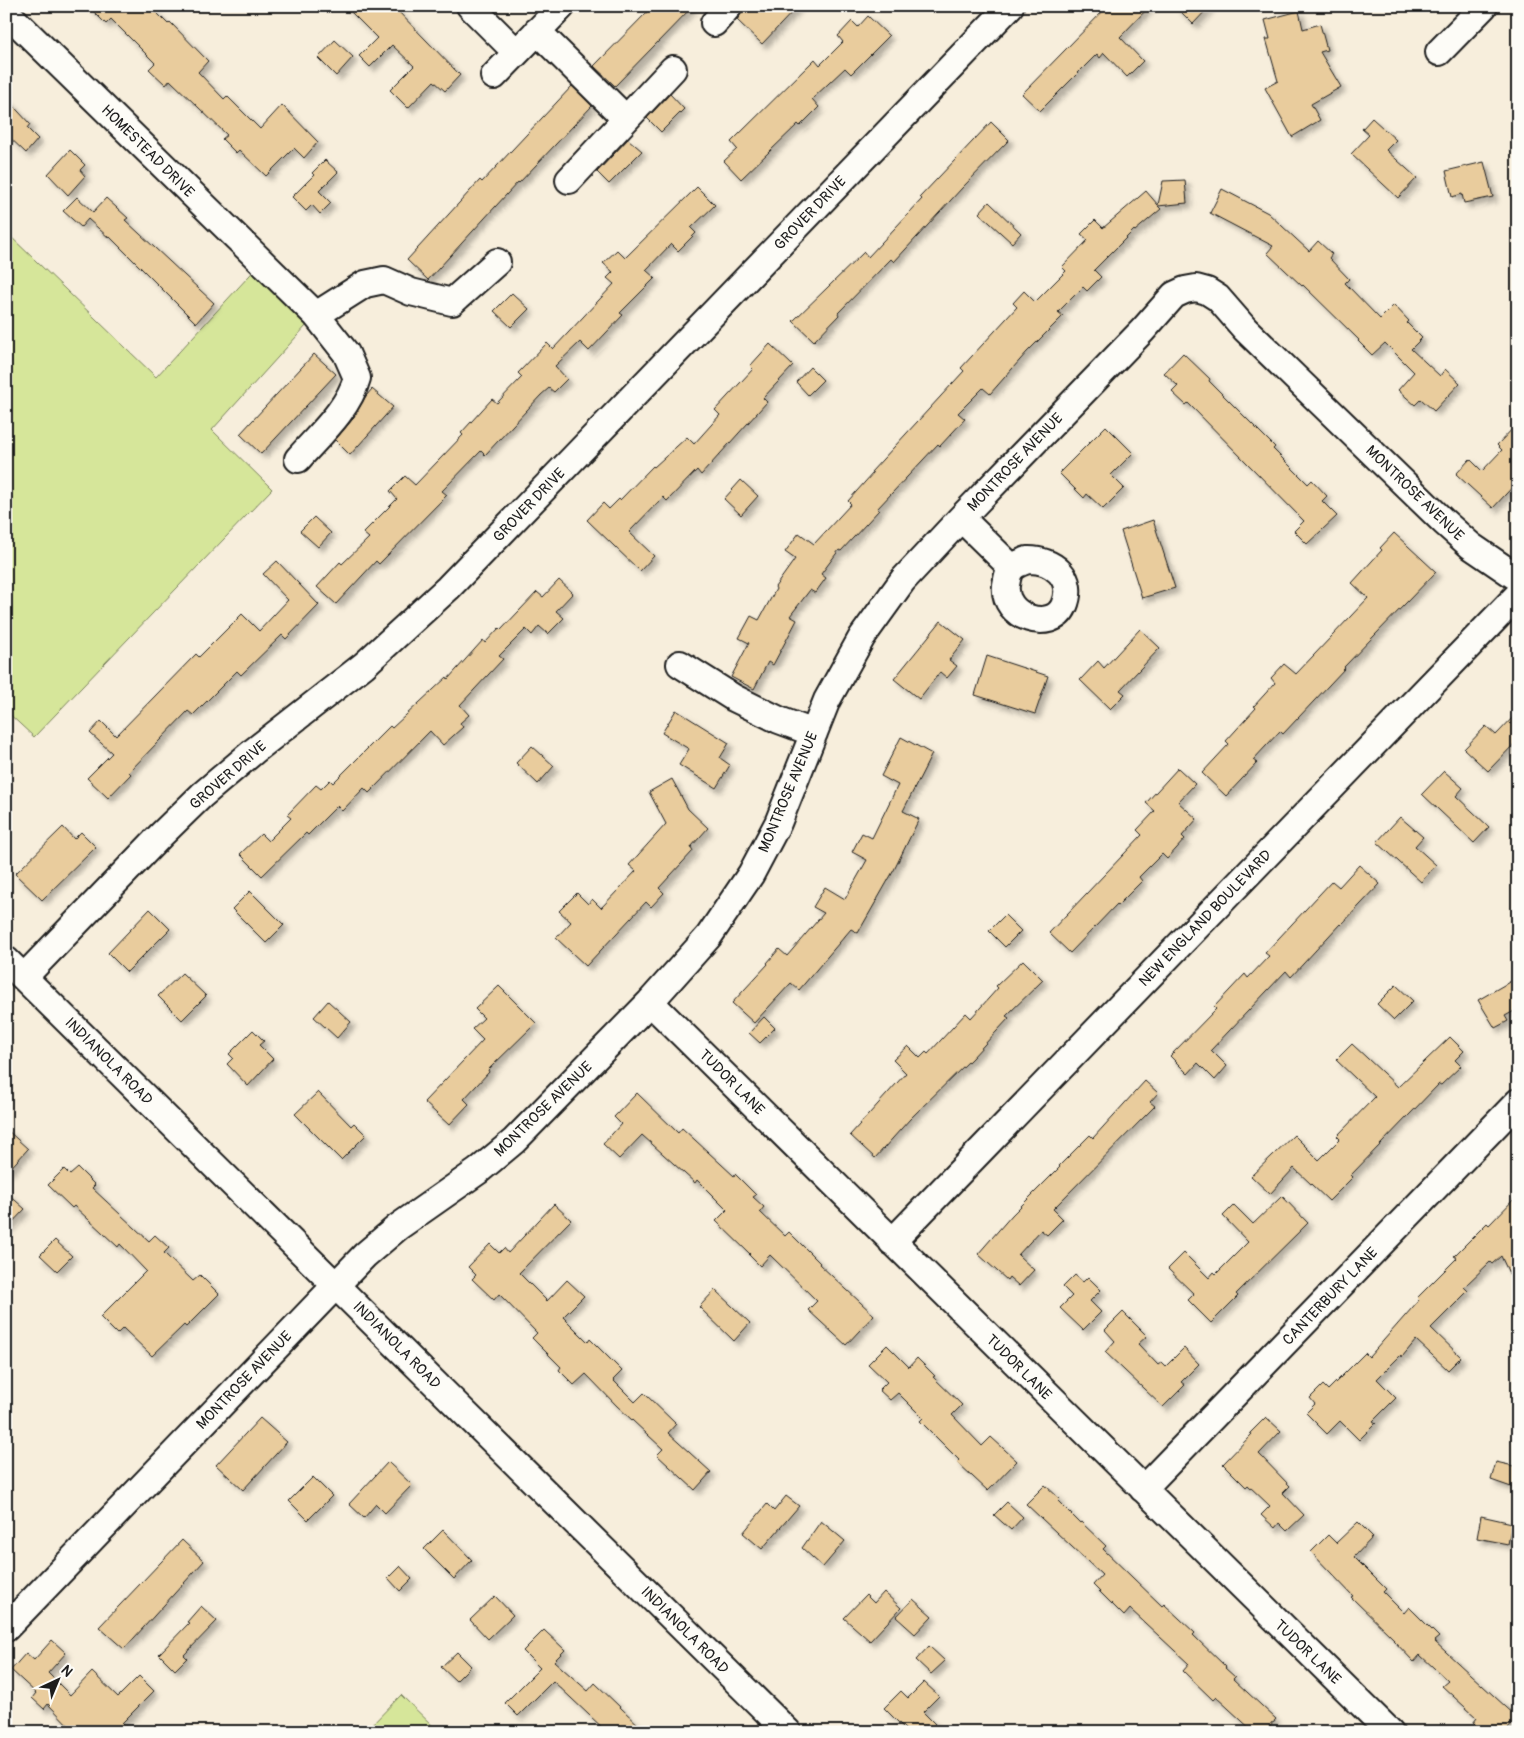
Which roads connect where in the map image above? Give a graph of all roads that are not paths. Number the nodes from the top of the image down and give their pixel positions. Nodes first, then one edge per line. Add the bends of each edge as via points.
1 (470, 6) edge
2 (562, 6) edge
3 (1010, 6) edge
4 (1484, 6) edge
5 (6, 12) edge
6 (537, 31) junction
7 (516, 52) junction
8 (1439, 52) dead end
9 (673, 69) dead end
10 (494, 76) dead end
11 (626, 119) junction
12 (569, 180) dead end
13 (497, 262) dead end
14 (316, 315) junction
15 (298, 459) dead end
16 (961, 518) junction
17 (1012, 568) dead end
18 (1518, 578) edge
19 (1518, 595) edge
20 (680, 664) dead end
21 (814, 733) junction
22 (15, 968) edge
23 (650, 1002) junction
24 (1518, 1102) edge
25 (892, 1242) junction
26 (336, 1285) junction
27 (1143, 1489) junction
28 (6, 1628) edge
29 (788, 1732) edge
30 (1390, 1732) edge

1 - 7 street
2 - 6 street
3 - 22 street, GROVER DRIVE via 448,588 364,665 202,796
4 - 8 street
5 - 14 street, HOMESTEAD DRIVE
6 - 7 street
6 - 11 street
7 - 10 street
9 - 11 street
11 - 12 street
13 - 14 street via 452,302 411,292 384,280 365,284
14 - 15 street, HOMESTEAD DRIVE via 346,353 357,378 354,391 342,409
16 - 17 street
16 - 18 street, MONTROSE AVENUE via 1174,295 1196,288 1218,298 1245,329 1444,522 1471,546
16 - 21 street, MONTROSE AVENUE via 903,580 862,636 827,700
19 - 25 street, NEW ENGLAND BOULEVARD
20 - 21 street via 734,698
21 - 23 street, MONTROSE AVENUE via 778,822 751,874 709,936
22 - 26 street, INDIANOLA ROAD
23 - 25 street, TUDOR LANE
23 - 26 street, MONTROSE AVENUE via 514,1140 398,1227 365,1254
24 - 27 street, CANTERBURY LANE
25 - 27 street, TUDOR LANE
26 - 28 street, MONTROSE AVENUE
26 - 29 street, INDIANOLA ROAD
27 - 30 street, TUDOR LANE

